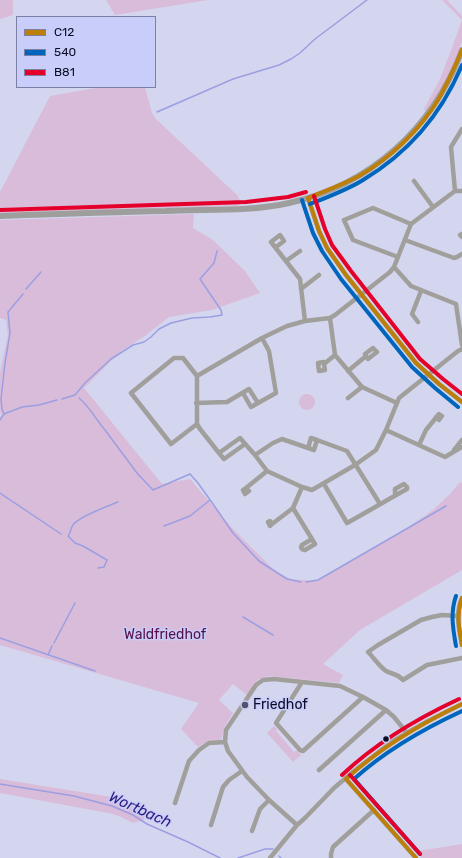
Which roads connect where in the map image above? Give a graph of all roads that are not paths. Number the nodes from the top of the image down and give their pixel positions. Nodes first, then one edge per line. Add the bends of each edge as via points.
1 (462, 50) edge
2 (462, 129) edge
3 (414, 181) dead end
4 (455, 191) junction
5 (462, 192) edge
6 (308, 198) junction
7 (433, 207) junction
8 (0, 216) edge
9 (411, 224) junction
10 (462, 234) edge
11 (462, 237) edge
12 (405, 240) junction
13 (276, 248) dead end
14 (300, 251) dead end
15 (462, 254) edge
16 (398, 257) junction
17 (286, 261) junction
18 (394, 267) junction
19 (319, 275) dead end
20 (301, 289) junction
21 (421, 291) junction
22 (362, 294) junction
23 (330, 318) junction
24 (305, 321) junction
25 (418, 322) dead end
26 (262, 338) junction
27 (462, 346) edge
28 (462, 349) edge
29 (336, 355) junction
30 (366, 356) dead end
31 (324, 364) dead end
32 (348, 371) junction
33 (428, 375) junction
34 (197, 376) junction
35 (362, 387) junction
36 (348, 398) dead end
37 (397, 402) junction
38 (462, 402) edge
39 (196, 403) junction
40 (436, 417) dead end
41 (197, 424) junction
42 (386, 430) junction
43 (462, 440) edge
44 (245, 444) junction
45 (419, 445) junction
46 (462, 447) edge
47 (453, 452) junction
48 (219, 454) junction
49 (255, 455) junction
50 (355, 465) junction
51 (267, 471) junction
52 (324, 484) junction
53 (302, 487) junction
54 (246, 488) dead end
55 (395, 495) dead end
56 (380, 504) junction
57 (293, 508) junction
58 (272, 524) dead end
59 (312, 539) dead end
60 (462, 598) edge
61 (458, 616) junction
62 (462, 645) edge
63 (462, 658) edge
64 (302, 682) junction
65 (363, 697) junction
66 (462, 704) edge
67 (386, 710) junction
68 (407, 733) junction
69 (225, 742) junction
70 (319, 770) dead end
71 (242, 771) junction
72 (346, 779) junction
73 (269, 800) junction
74 (174, 803) dead end
75 (374, 810) junction
76 (210, 825) dead end
77 (297, 825) junction
78 (252, 831) dead end
79 (270, 858) edge
80 (331, 858) edge
81 (416, 858) edge

1 - 6 main road via 444,89 409,137 369,170
2 - 4 street via 451,147
3 - 7 street
4 - 5 street
4 - 7 street
6 - 8 main road via 246,208
6 - 22 street via 327,248
7 - 9 street
9 - 12 street
9 - 16 street via 373,208 344,220 353,240
10 - 11 street
12 - 15 street via 454,258
12 - 16 street
13 - 17 street
14 - 17 street
16 - 18 street
17 - 20 street via 300,279
18 - 21 street via 408,284
18 - 22 street
19 - 20 street
20 - 24 street
21 - 25 street via 412,314
21 - 27 street via 456,304
22 - 23 street
22 - 33 street
23 - 24 street
23 - 29 street
24 - 26 street
26 - 34 street
26 - 39 street via 269,351 276,393 258,404 249,389 227,402
28 - 33 street
29 - 31 street
29 - 32 street
30 - 32 street
32 - 35 street
33 - 37 street
33 - 38 street
34 - 39 street
34 - 41 street via 183,358 174,358 131,393 171,444
35 - 36 street
35 - 37 street
37 - 42 street
39 - 41 street
40 - 45 street
41 - 48 street
42 - 45 street
42 - 50 street via 376,450
43 - 47 street
44 - 48 street via 224,459
44 - 48 street via 240,438
44 - 49 street
45 - 47 street via 445,457
46 - 47 street
49 - 50 street via 282,439 314,450 317,440 347,451
49 - 51 street
50 - 52 street
50 - 56 street
51 - 53 street
51 - 54 street
52 - 53 street via 312,490
52 - 56 street via 347,523
53 - 57 street
55 - 56 street
57 - 58 street
57 - 59 street
60 - 61 street
61 - 62 street
61 - 63 street via 421,620 368,652 385,670 397,674 403,680 427,666
64 - 65 street via 340,686
64 - 65 street via 276,723 303,751
64 - 69 street via 268,679 259,682 226,730
65 - 67 street
66 - 68 street
67 - 68 street
67 - 70 street
68 - 72 street via 374,755
69 - 71 street
69 - 74 street via 209,743 189,761
71 - 73 street
71 - 76 street via 223,787
72 - 75 street
72 - 77 street
73 - 77 street
73 - 78 street via 260,809
75 - 80 street via 334,847
75 - 81 street
77 - 79 street

